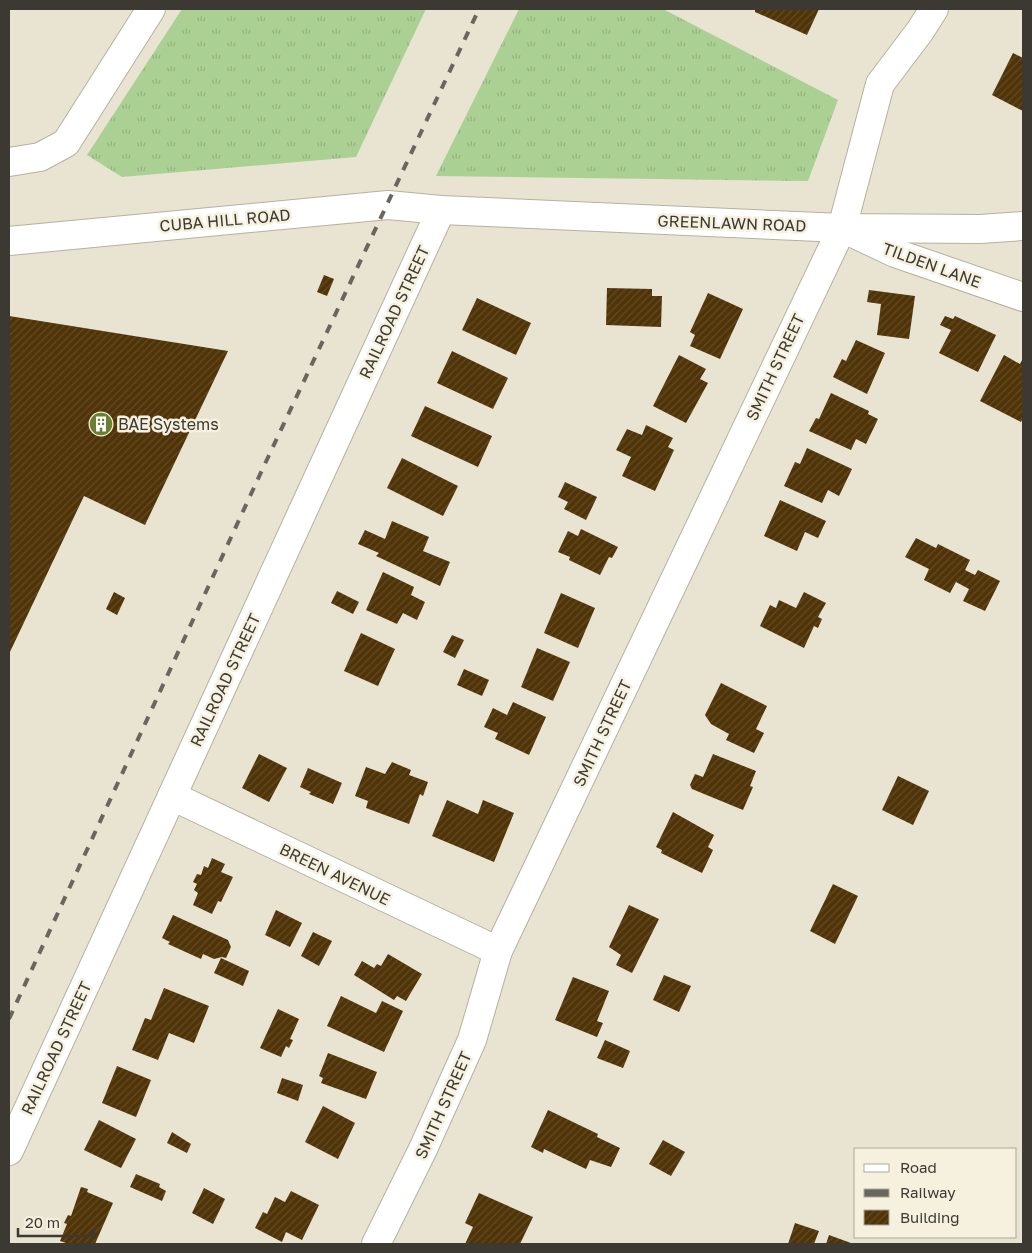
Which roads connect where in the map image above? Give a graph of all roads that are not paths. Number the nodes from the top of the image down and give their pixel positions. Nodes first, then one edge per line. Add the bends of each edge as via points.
1 (151, 9) edge
2 (934, 9) edge
3 (9, 162) edge
4 (441, 210) junction
5 (1023, 226) edge
6 (842, 228) junction
7 (9, 241) edge
8 (1023, 297) edge
9 (172, 796) junction
10 (498, 952) junction
11 (9, 1151) edge
12 (376, 1244) edge

1 - 3 street via 66,142 40,157
2 - 6 street, SMITH STREET via 880,84
4 - 6 street, GREENLAWN ROAD
4 - 7 street, CUBA HILL ROAD via 388,204
4 - 9 street, RAILROAD STREET
5 - 6 street, GREENLAWN ROAD via 980,230
6 - 8 street, TILDEN LANE via 895,253
6 - 10 street, SMITH STREET
9 - 10 street, BREEN AVENUE
9 - 11 street, RAILROAD STREET
10 - 12 street, SMITH STREET via 472,1040 424,1149

